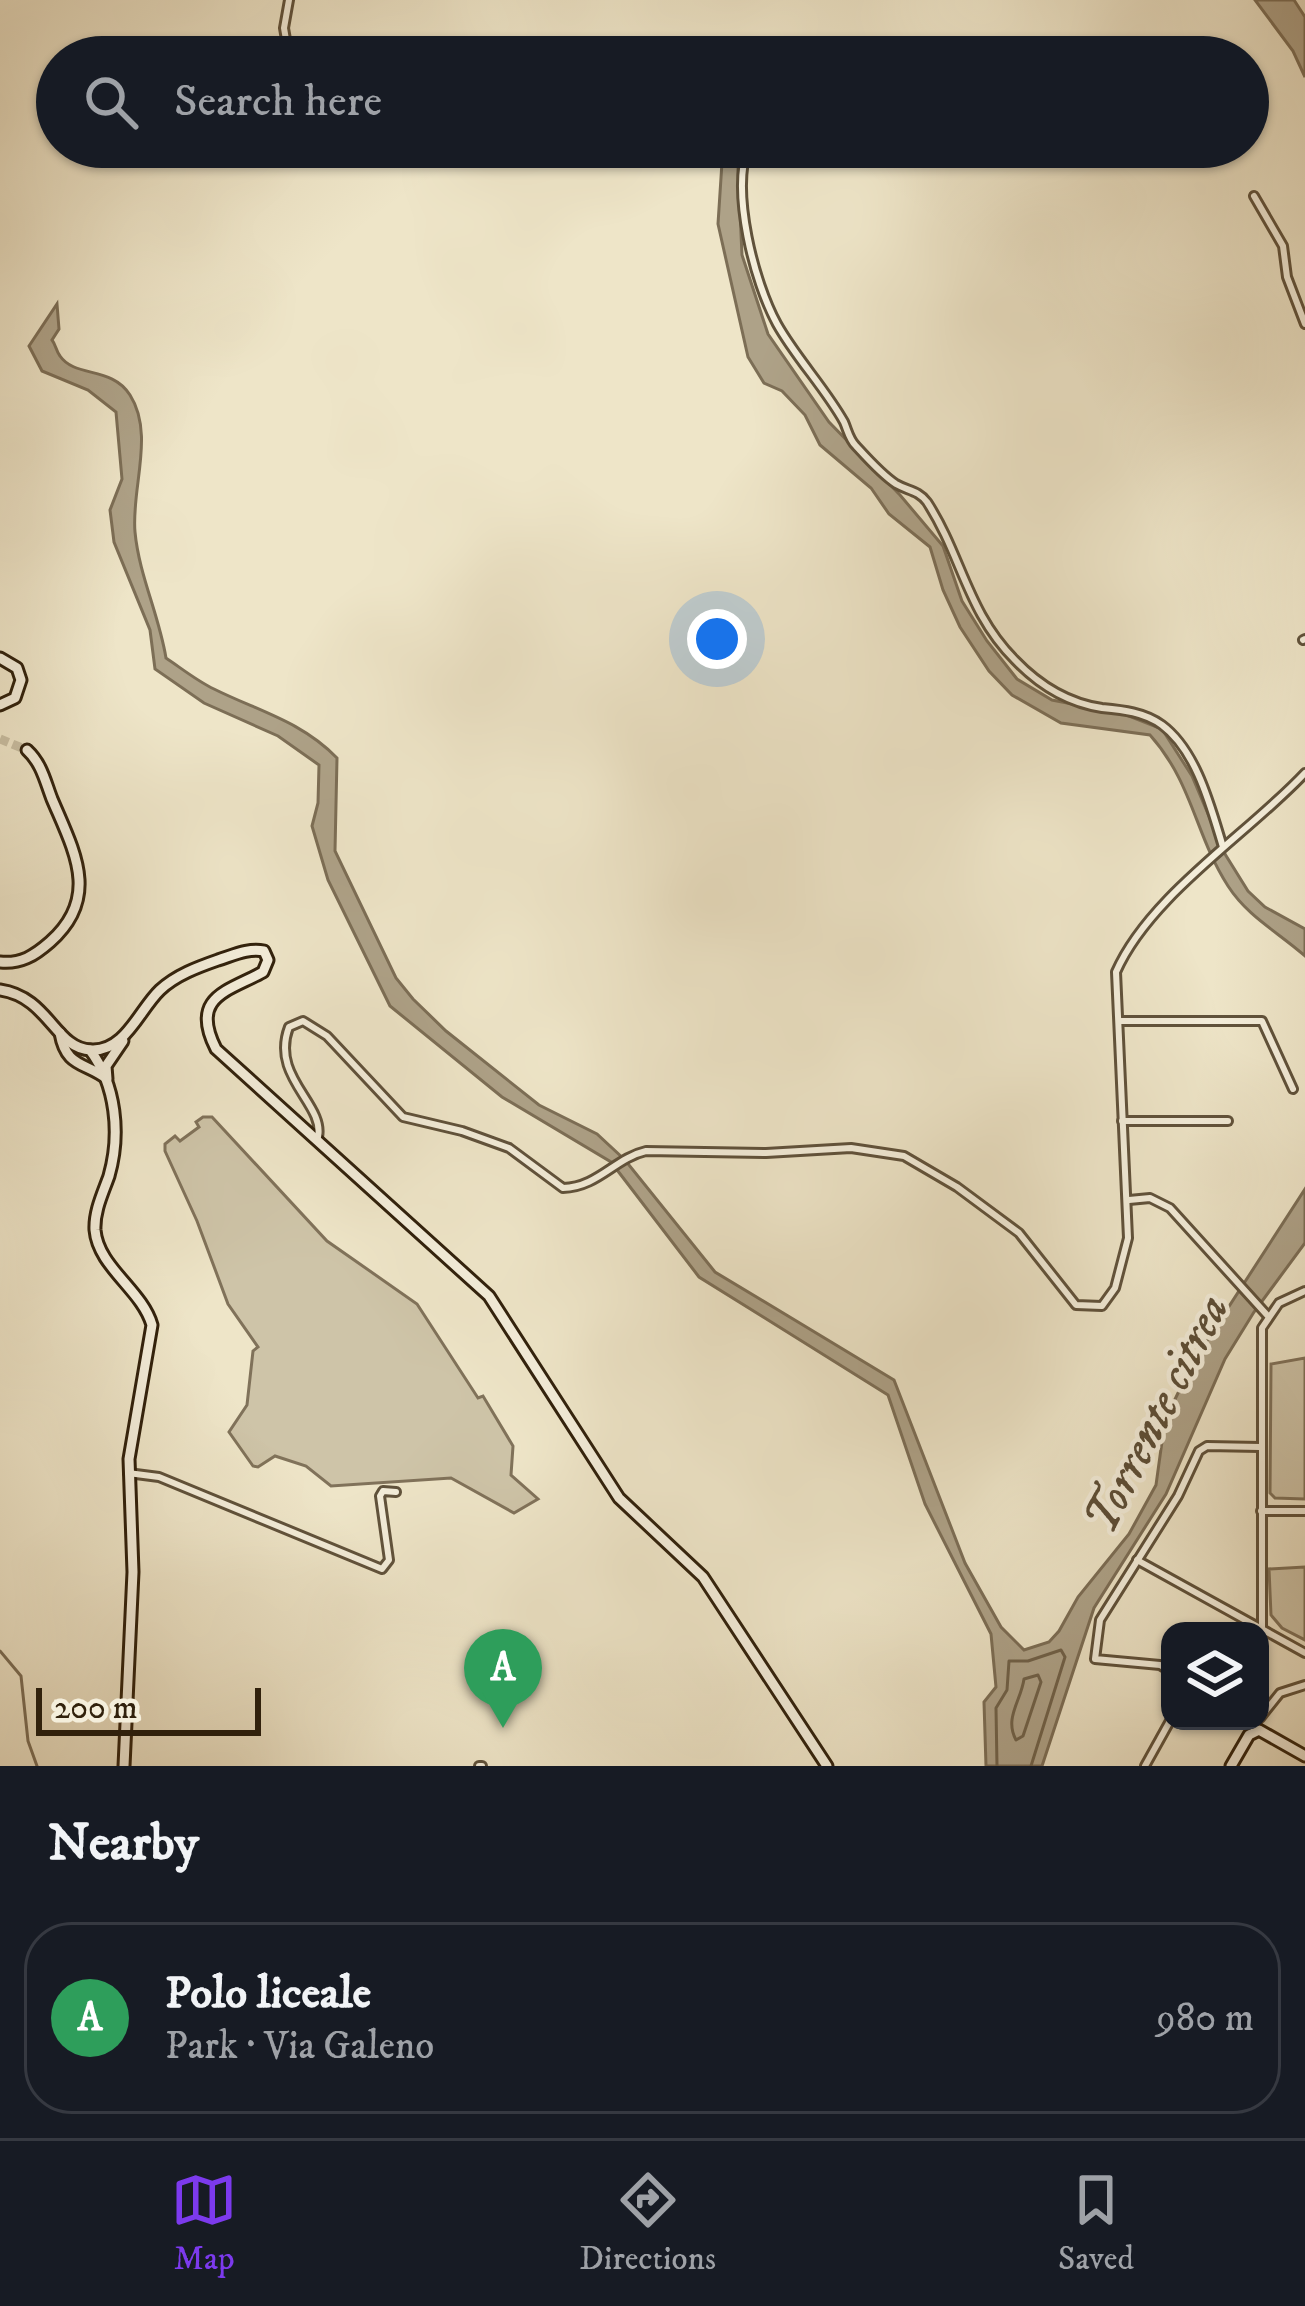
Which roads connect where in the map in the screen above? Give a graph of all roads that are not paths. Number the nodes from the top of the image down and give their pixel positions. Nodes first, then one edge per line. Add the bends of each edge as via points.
1 (289, 0) edge
2 (285, 36) edge
3 (746, 168) edge
4 (1254, 196) dead end
5 (1305, 324) edge
6 (0, 658) edge
7 (0, 705) edge
8 (27, 750) tunnel mouth
9 (1305, 773) edge
10 (1223, 847) junction
11 (0, 962) edge
12 (0, 990) edge
13 (1119, 1021) junction
14 (130, 1028) junction
15 (60, 1033) junction
16 (90, 1050) junction
17 (96, 1066) junction
18 (1292, 1089) dead end
19 (1122, 1121) junction
20 (1228, 1121) dead end
21 (318, 1137) dead end
22 (1129, 1200) junction
23 (1305, 1291) edge
24 (1268, 1316) junction
25 (1260, 1447) junction
26 (128, 1474) junction
27 (396, 1492) dead end
28 (1261, 1510) junction
29 (1305, 1511) edge
30 (1137, 1560) junction
31 (1248, 1622) edge
32 (1262, 1622) edge
33 (1269, 1634) edge
34 (1305, 1653) edge
35 (1161, 1666) edge
36 (1305, 1685) edge
37 (1269, 1705) edge
38 (1165, 1730) edge
39 (1255, 1730) edge
40 (1264, 1730) edge
41 (1305, 1756) edge
42 (124, 1766) edge
43 (827, 1766) edge
44 (1145, 1766) edge
45 (1231, 1766) edge

1 - 2 street
3 - 10 street via 743,203 760,282 776,322 853,442 896,484 919,492 953,550 972,605 1029,674 1065,698 1125,709 1171,734 1208,798
4 - 5 street via 1283,246
6 - 7 main road via 21,680 15,698
8 - 11 main road via 71,838 78,898 69,922 41,950
9 - 10 street
10 - 13 street via 1122,959
12 - 15 main road via 28,998
13 - 18 street via 1262,1021
13 - 19 street
14 - 16 main road
14 - 17 main road
14 - 43 main road via 179,976 264,951 263,972 226,988 212,1005 216,1049 489,1296 619,1498 703,1577
15 - 16 main road
15 - 17 main road via 63,1046
16 - 17 main road
17 - 26 main road via 106,1079 115,1145 96,1238 152,1325
19 - 20 street
19 - 22 street
21 - 22 street via 284,1048 290,1027 303,1021 412,1122 509,1148 563,1188 587,1184 646,1151 851,1148 904,1156 1019,1233 1068,1297 1088,1308 1102,1306 1115,1288
22 - 24 street via 1170,1208
23 - 24 street
24 - 25 street
25 - 28 street
25 - 30 street via 1199,1451
26 - 27 street via 159,1477 382,1569 389,1560 380,1496
26 - 42 main road via 133,1572
28 - 29 street
28 - 32 street
30 - 31 street
30 - 35 street via 1100,1620 1095,1659
33 - 34 street
36 - 37 street
38 - 44 street
39 - 45 main road
40 - 41 main road

